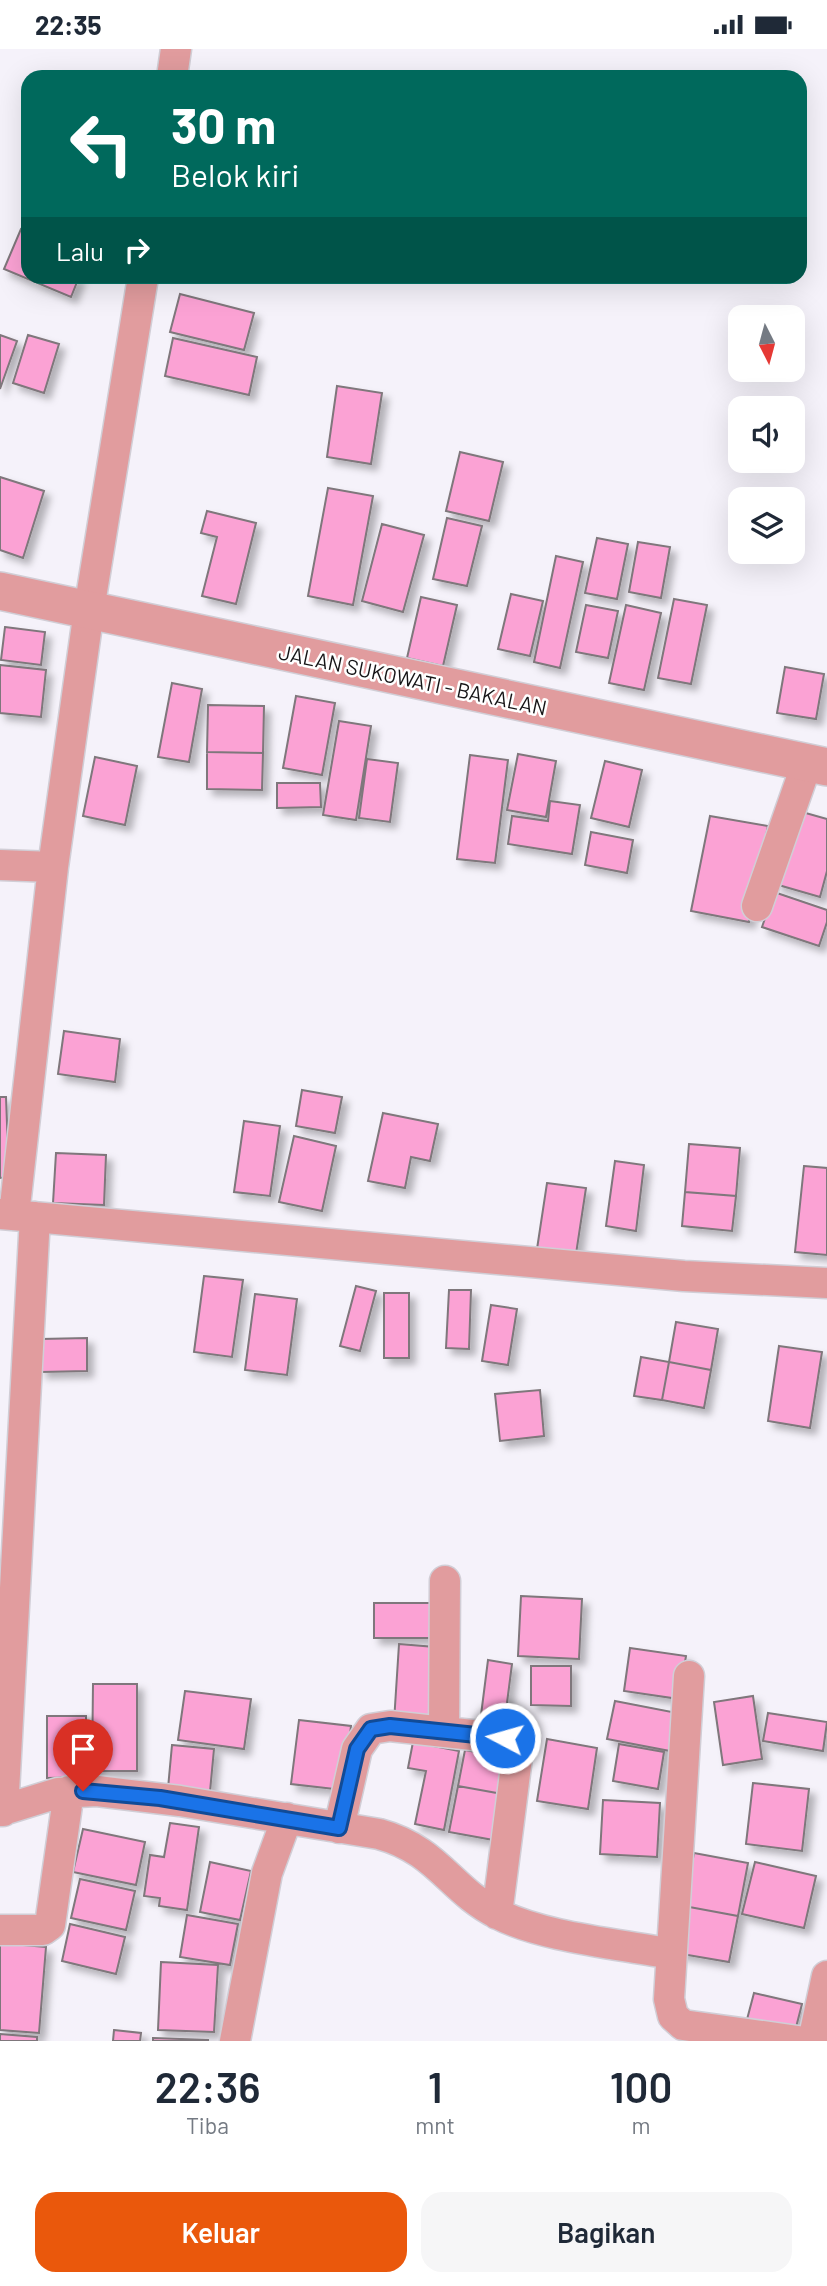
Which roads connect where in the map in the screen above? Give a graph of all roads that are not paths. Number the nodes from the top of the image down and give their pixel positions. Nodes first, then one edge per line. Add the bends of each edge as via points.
1 (176, 49) edge
2 (173, 70) edge
3 (142, 284) edge
4 (0, 591) edge
5 (89, 610) junction
6 (817, 765) edge
7 (0, 865) edge
8 (53, 867) junction
9 (757, 907) dead end
10 (17, 1215) edge
11 (827, 1283) edge
12 (445, 1581) dead end
13 (690, 1676) dead end
14 (444, 1732) junction
15 (69, 1791) junction
16 (1, 1811) edge
17 (287, 1818) junction
18 (339, 1828) junction
19 (497, 1914) junction
20 (0, 1930) edge
21 (671, 1954) junction
22 (827, 1976) edge
23 (235, 2041) edge
24 (798, 2041) edge
25 (813, 2041) edge

1 - 2 street
3 - 5 street
4 - 5 street, JALAN SUKOWATI - BAKALAN
5 - 6 street, JALAN SUKOWATI - BAKALAN
5 - 8 street
6 - 9 street
7 - 8 street
8 - 10 street
10 - 11 street via 684,1276
10 - 16 street
12 - 14 street
13 - 21 street
14 - 18 street via 390,1726 368,1731 357,1749
14 - 19 street via 505,1738 515,1747
15 - 16 street
15 - 17 street via 121,1793
15 - 20 street via 50,1925 36,1931
17 - 18 street
17 - 23 street via 267,1873
18 - 19 street via 379,1834 413,1846
19 - 21 street via 545,1930
21 - 24 street via 670,2009 683,2025
22 - 25 street

